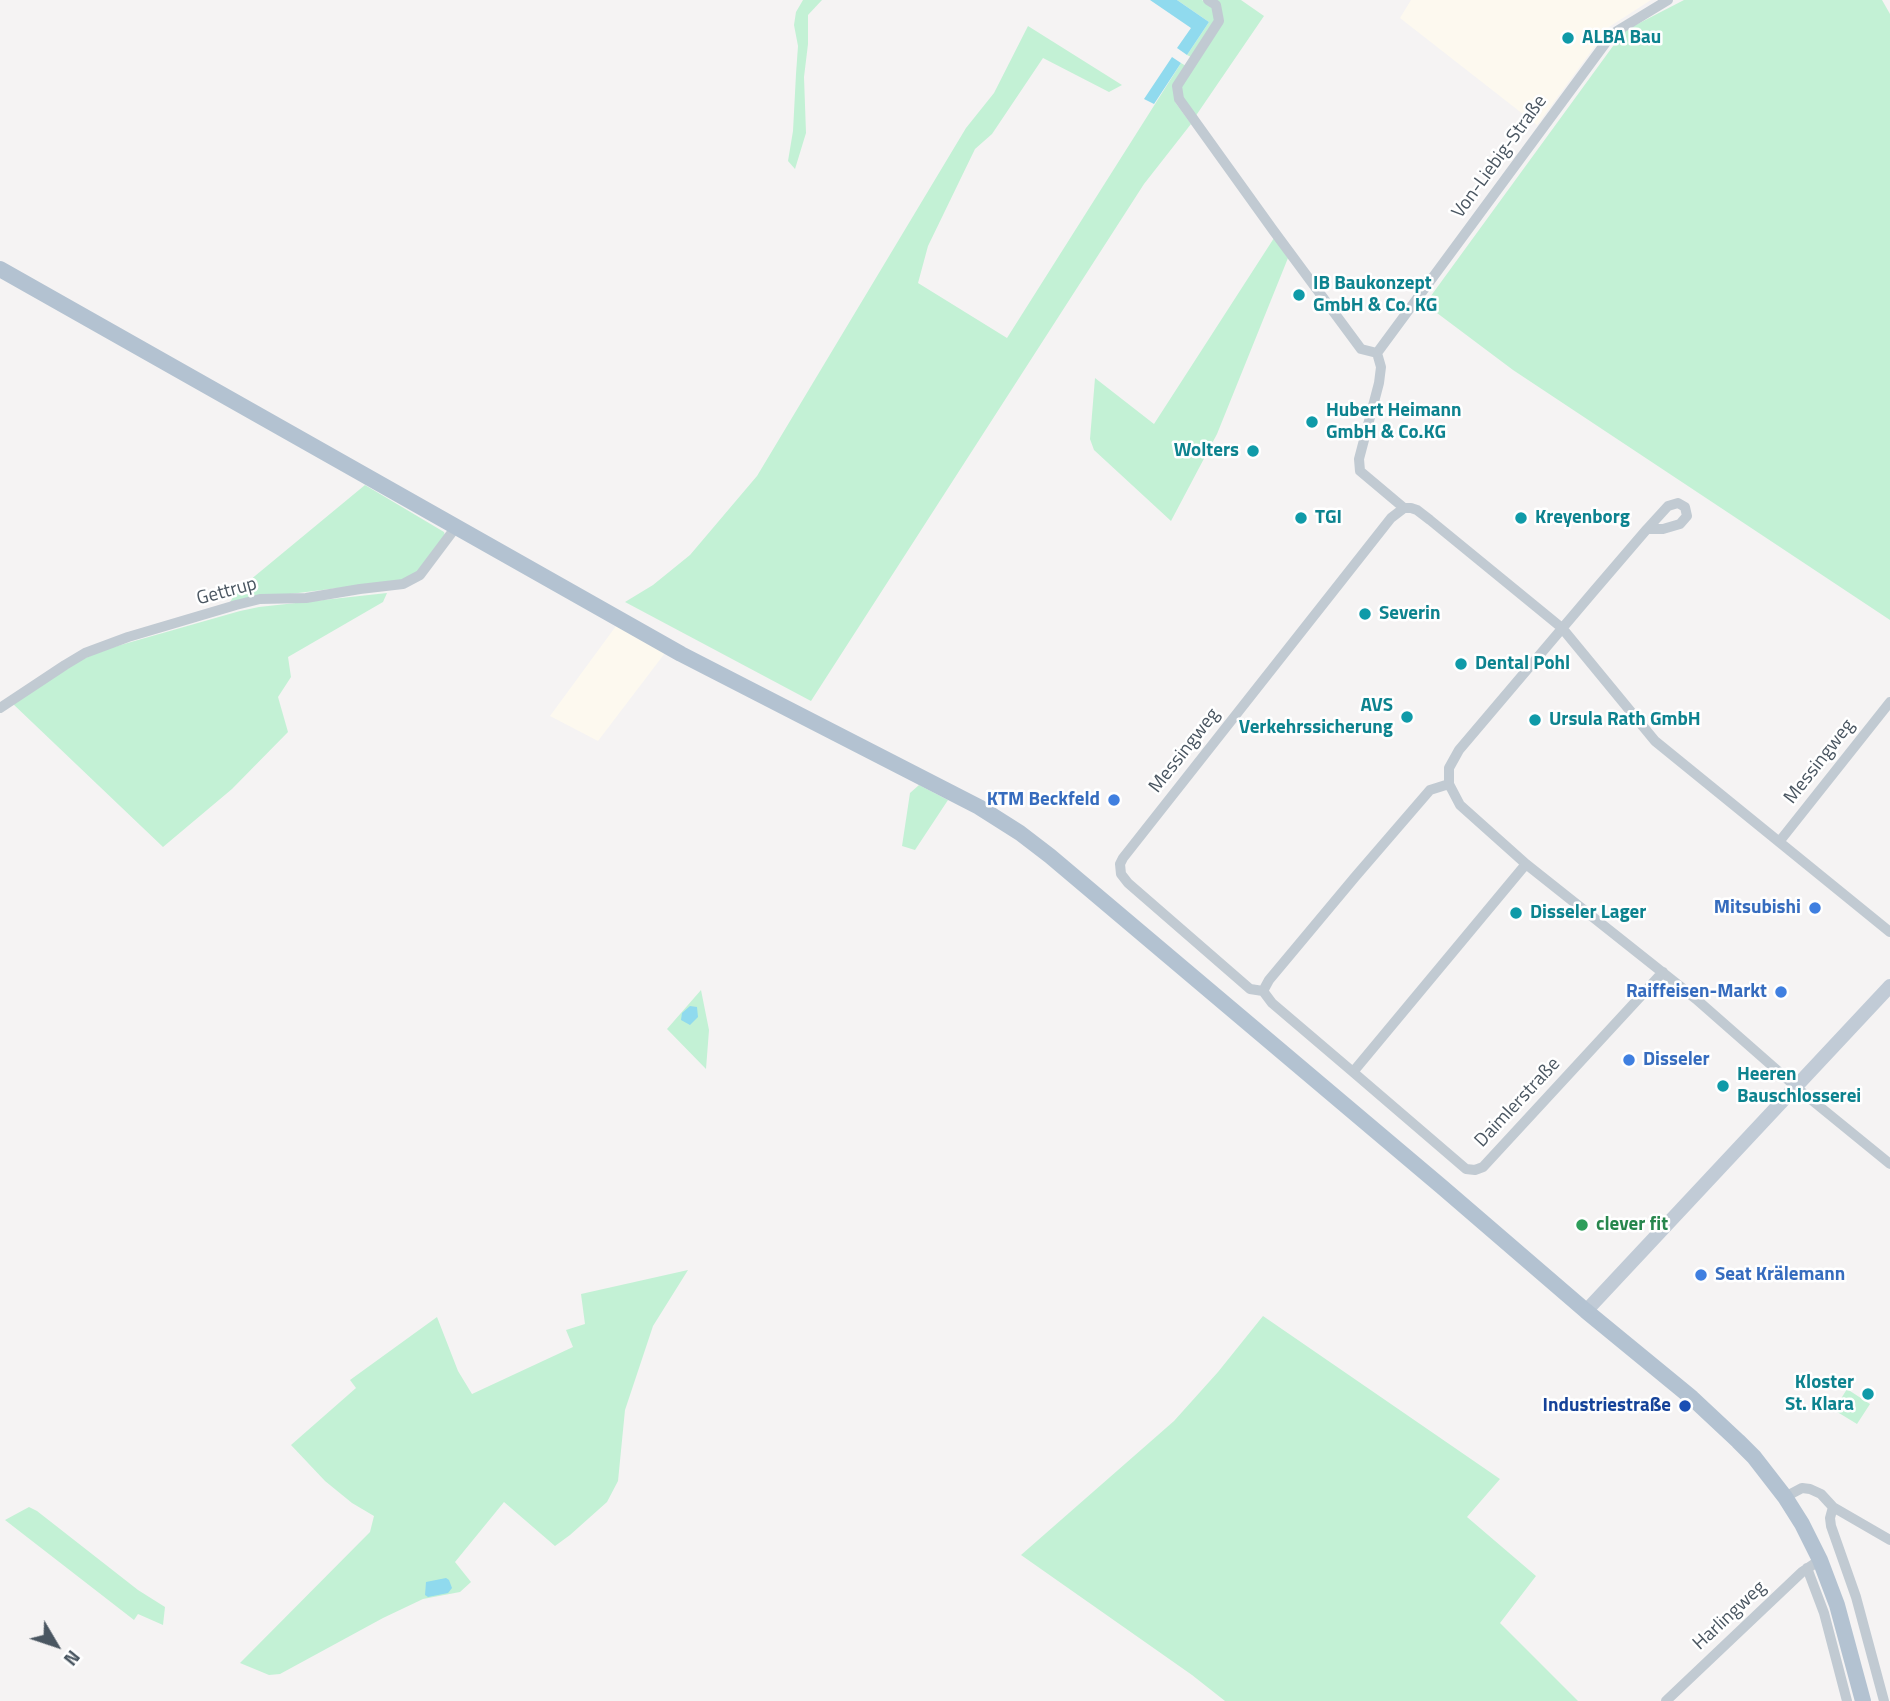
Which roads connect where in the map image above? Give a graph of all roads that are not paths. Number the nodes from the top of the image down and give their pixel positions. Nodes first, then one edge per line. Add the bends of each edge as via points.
1 (1208, 0) edge
2 (1668, 0) edge
3 (0, 269) edge
4 (1377, 354) junction
5 (1404, 508) junction
6 (456, 527) junction
7 (1647, 529) dead end
8 (1562, 628) junction
9 (1890, 703) edge
10 (0, 708) edge
11 (1449, 784) junction
12 (1779, 842) junction
13 (1526, 864) junction
14 (1890, 932) edge
15 (1663, 972) junction
16 (1890, 986) edge
17 (1264, 991) junction
18 (1353, 1072) junction
19 (1796, 1087) junction
20 (1888, 1159) edge
21 (1586, 1311) junction
22 (1784, 1497) junction
23 (1833, 1507) junction
24 (1890, 1540) edge
25 (1813, 1564) junction
26 (1666, 1701) edge
27 (1847, 1701) edge
28 (1863, 1701) edge
29 (1884, 1701) edge

1 - 4 street via 1216,5 1219,21 1177,86 1179,99 1361,349
2 - 4 street, Von-Liebig-Straße via 1607,41
3 - 6 main road
4 - 5 street via 1379,383 1360,471
5 - 8 street via 1417,510
5 - 17 street, Messingweg via 1391,518 1120,864 1128,883 1250,989
6 - 10 street, Gettrup via 428,567 412,581 306,598 260,599 128,637 65,665
6 - 21 main road via 681,654 956,795 1020,833
7 - 8 street
8 - 11 street via 1459,750 1449,768
8 - 12 street via 1655,741
9 - 12 street, Messingweg
11 - 13 street via 1460,805
11 - 17 street via 1430,790
12 - 14 street
13 - 15 street
13 - 18 street
15 - 18 street, Daimlerstraße via 1478,1170 1466,1168
15 - 19 street
16 - 19 street
17 - 18 street, Daimlerstraße
19 - 20 street
19 - 21 street
21 - 22 main road via 1724,1426
22 - 23 street via 1810,1489
22 - 25 main road via 1802,1524
23 - 24 street
23 - 29 street via 1831,1526
25 - 26 street, Harlingweg
25 - 27 street
25 - 28 main road via 1837,1605

